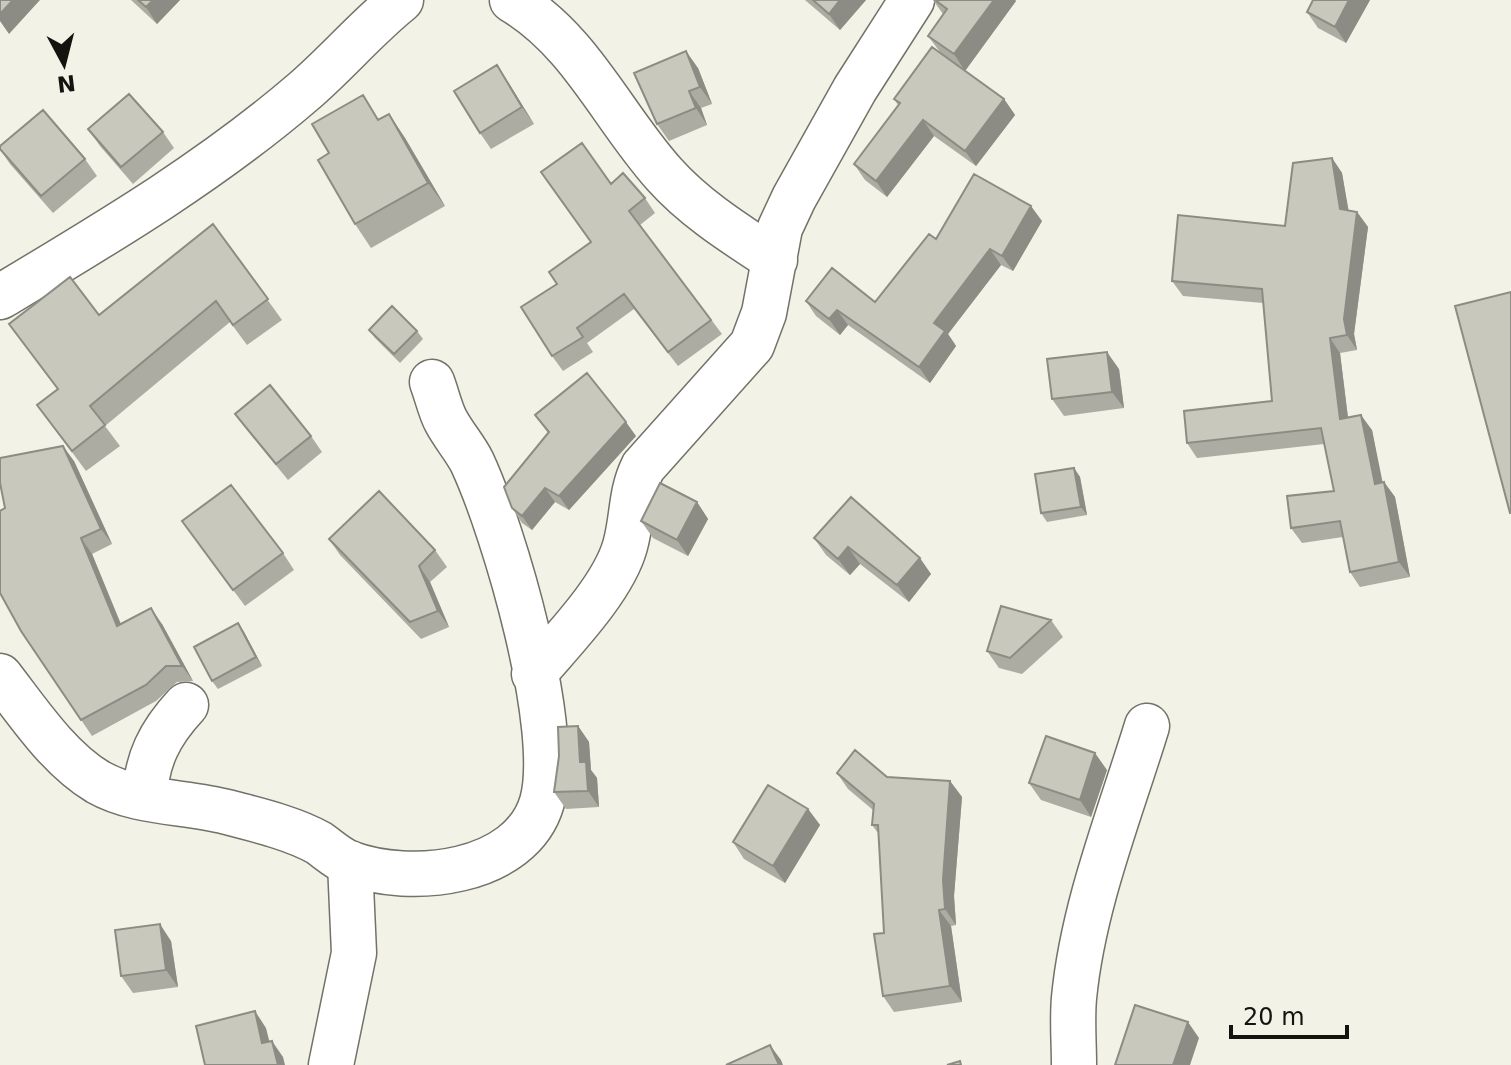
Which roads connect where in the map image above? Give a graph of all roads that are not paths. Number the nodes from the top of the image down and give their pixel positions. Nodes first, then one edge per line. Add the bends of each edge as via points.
1 (401, 0) edge
2 (512, 0) edge
3 (912, 0) edge
4 (775, 260) junction
5 (0, 297) edge
6 (432, 382) dead end
7 (534, 674) junction
8 (0, 676) edge
9 (186, 705) dead end
10 (1147, 726) dead end
11 (145, 798) junction
12 (350, 863) junction
13 (331, 1065) edge
14 (1074, 1065) edge

1 - 5 street via 303,92 208,166
2 - 4 street via 568,45 666,177
3 - 4 street via 800,186 780,228
4 - 7 street via 752,345 643,467 633,487 617,568
6 - 7 street via 498,529
7 - 12 street via 548,774 528,831 505,852 452,871 401,872
8 - 11 street via 83,770 99,782
9 - 11 street via 150,758
10 - 14 street via 1097,886 1079,964 1073,1000
11 - 12 street via 225,812 286,830
12 - 13 street via 354,953

